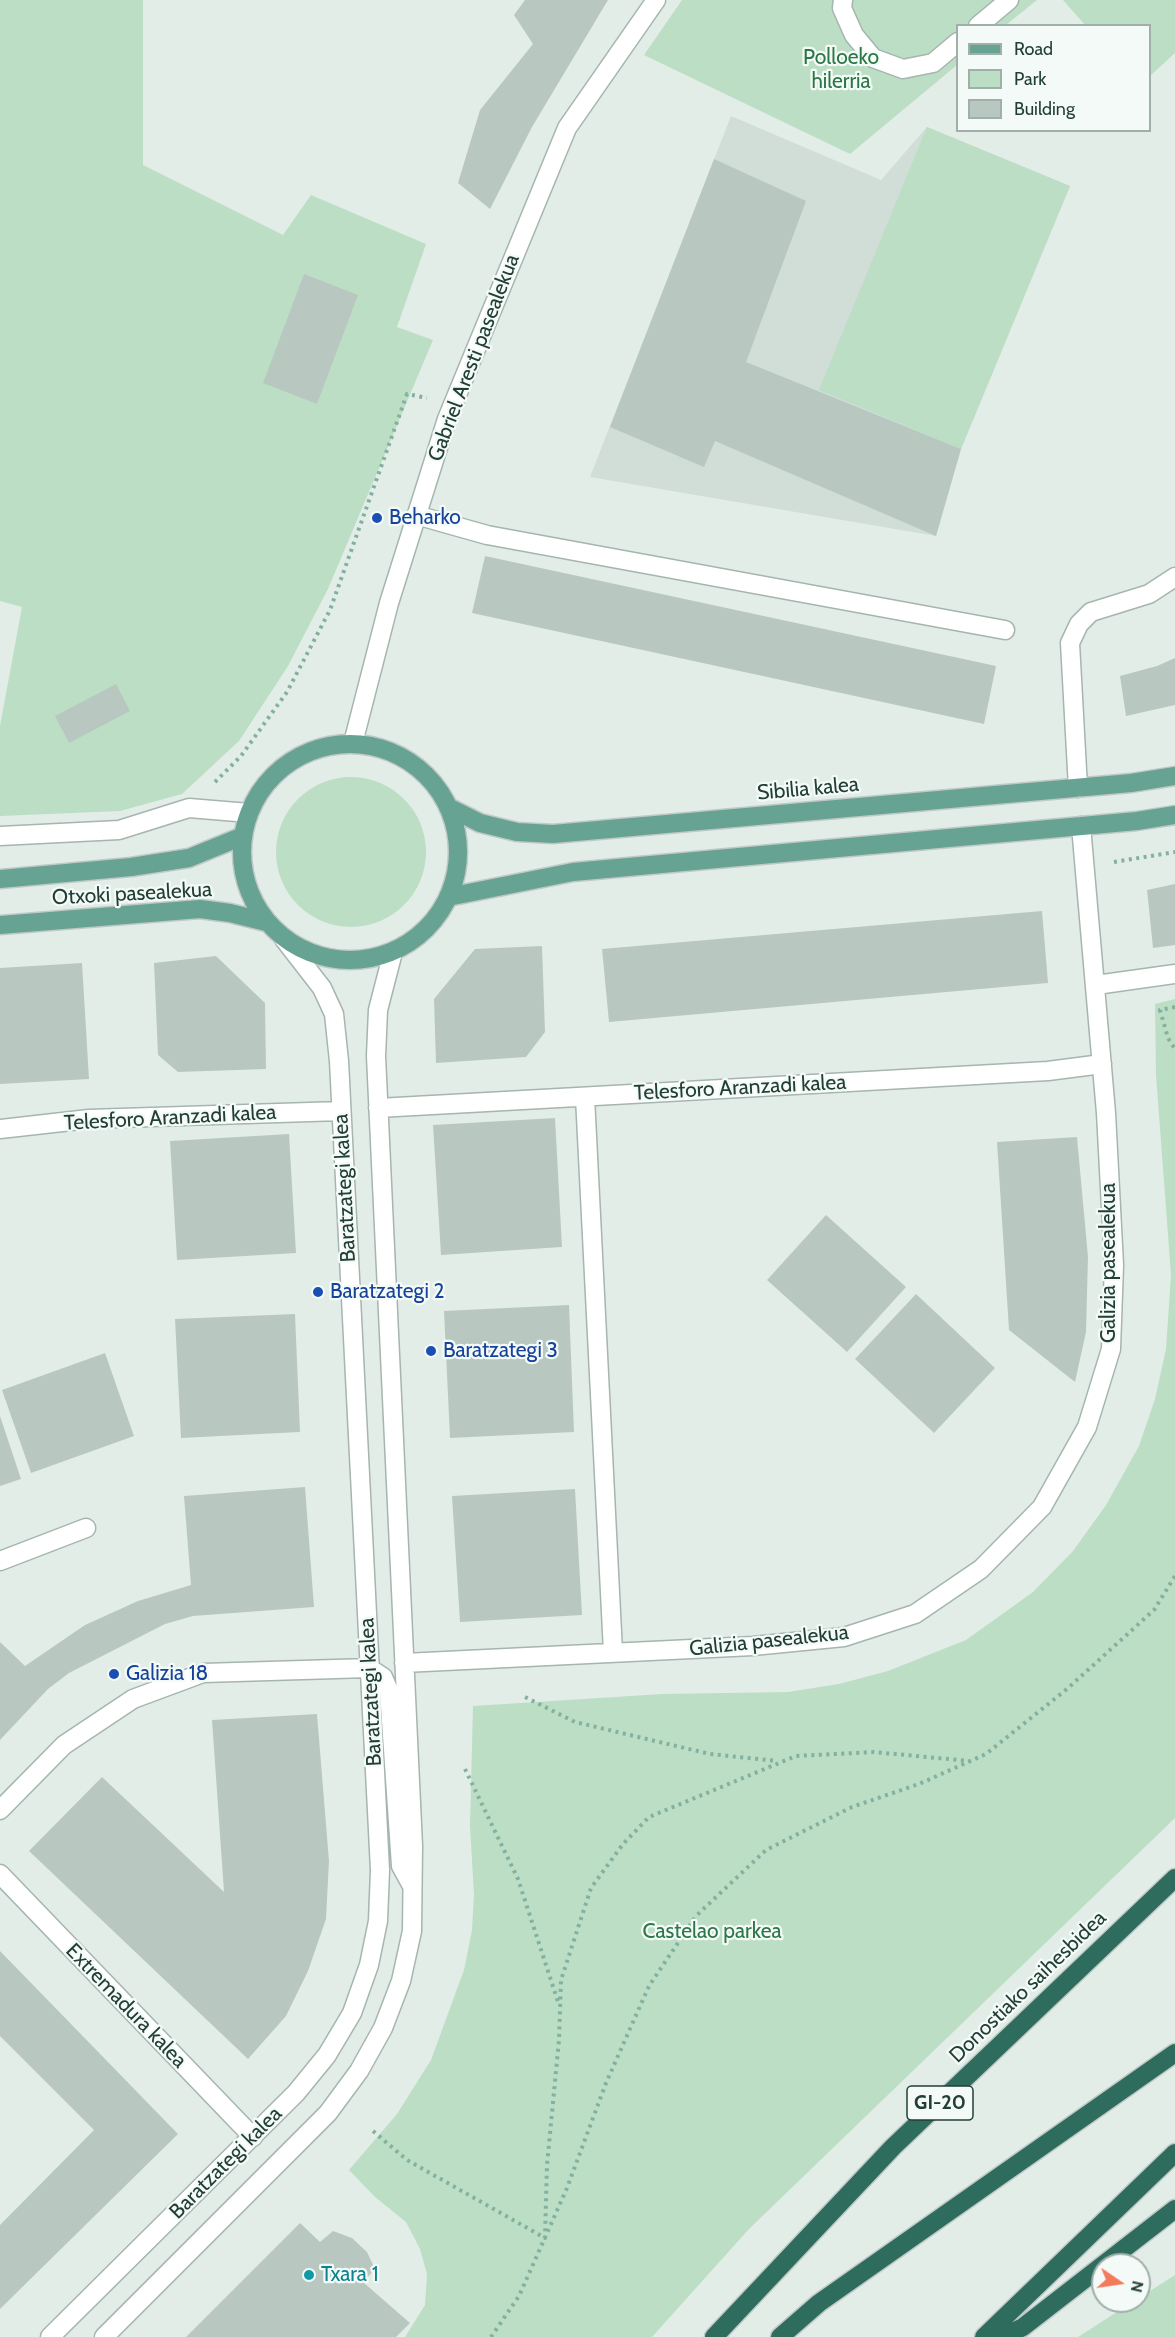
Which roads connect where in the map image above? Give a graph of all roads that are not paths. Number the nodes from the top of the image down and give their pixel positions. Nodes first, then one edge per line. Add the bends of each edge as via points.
1 (656, 0) edge
2 (843, 0) edge
3 (1009, 0) edge
4 (980, 24) edge
5 (956, 43) edge
6 (416, 515) junction
7 (1175, 578) edge
8 (1005, 630) dead end
9 (353, 743) junction
10 (1175, 776) edge
11 (1078, 788) junction
12 (448, 807) junction
13 (249, 813) junction
14 (1175, 815) edge
15 (1081, 826) junction
16 (0, 836) edge
17 (243, 836) junction
18 (0, 879) edge
19 (448, 897) junction
20 (266, 922) junction
21 (0, 925) edge
22 (284, 939) junction
23 (393, 952) junction
24 (1175, 974) edge
25 (1096, 985) junction
26 (1102, 1064) junction
27 (585, 1097) junction
28 (378, 1108) junction
29 (341, 1111) junction
30 (0, 1129) edge
31 (86, 1528) dead end
32 (0, 1561) edge
33 (613, 1653) junction
34 (404, 1663) junction
35 (369, 1668) junction
36 (0, 1810) edge
37 (0, 1874) edge
38 (1175, 1878) edge
39 (414, 1889) junction
40 (1175, 2053) edge
41 (253, 2137) junction
42 (1175, 2153) edge
43 (1175, 2209) edge
44 (50, 2337) edge
45 (104, 2337) edge
46 (714, 2337) edge
47 (780, 2337) edge
48 (984, 2337) edge
49 (1003, 2337) edge

1 - 6 street, Gabriel Aresti pasealekua via 567,128 447,419
2 - 5 street via 842,8 854,35 873,58 903,69 933,63
3 - 4 street
6 - 8 street via 487,535
6 - 9 street, Gabriel Aresti pasealekua
7 - 11 street via 1149,594 1091,612 1079,624 1071,643
9 - 12 main road via 404,757 436,785
9 - 13 main road via 309,751 286,764 259,792
10 - 11 main road, Sibilia kalea
11 - 12 main road, Sibilia kalea via 553,834 508,830
12 - 19 main road via 457,834 457,866
13 - 16 street via 189,808 119,830
13 - 17 main road
14 - 15 main road
15 - 19 main road via 573,872
15 - 25 street, Galizia pasealekua
17 - 18 main road, Otxoki pasealekua via 189,858
17 - 20 main road via 242,867
19 - 23 main road via 428,926
20 - 21 main road, Otxoki pasealekua via 200,909
20 - 22 main road
22 - 23 main road via 315,955 345,959 378,958
22 - 29 street, Baratzategi kalea via 322,988 334,1014
23 - 28 street, Baratzategi kalea via 378,1010
24 - 25 street
25 - 26 street, Galizia pasealekua
26 - 27 street, Telesforo Aranzadi kalea via 1048,1071
26 - 33 street, Galizia pasealekua via 1114,1265 1111,1349 1087,1427 1042,1507 981,1569 915,1614 844,1637
27 - 28 street, Telesforo Aranzadi kalea
27 - 33 street
28 - 34 street, Baratzategi kalea
29 - 30 street, Telesforo Aranzadi kalea via 89,1119
29 - 35 street, Baratzategi kalea
31 - 32 street
33 - 34 street, Galizia pasealekua
34 - 39 street, Baratzategi kalea
35 - 36 street via 203,1673 133,1699 64,1745
35 - 39 street via 383,1677 389,1691 401,1866
35 - 41 street, Baratzategi kalea via 380,1870 378,1921 369,1965 352,2013 327,2055
37 - 41 street, Extremadura kalea
38 - 46 highway, Donostiako saihesbidea / GI-20 via 893,2147
39 - 45 street, Baratzategi kalea via 412,1931 401,1981 383,2028 359,2071 328,2113
40 - 47 highway via 819,2303
41 - 44 street, Baratzategi kalea
42 - 48 highway
43 - 49 highway via 1023,2327

